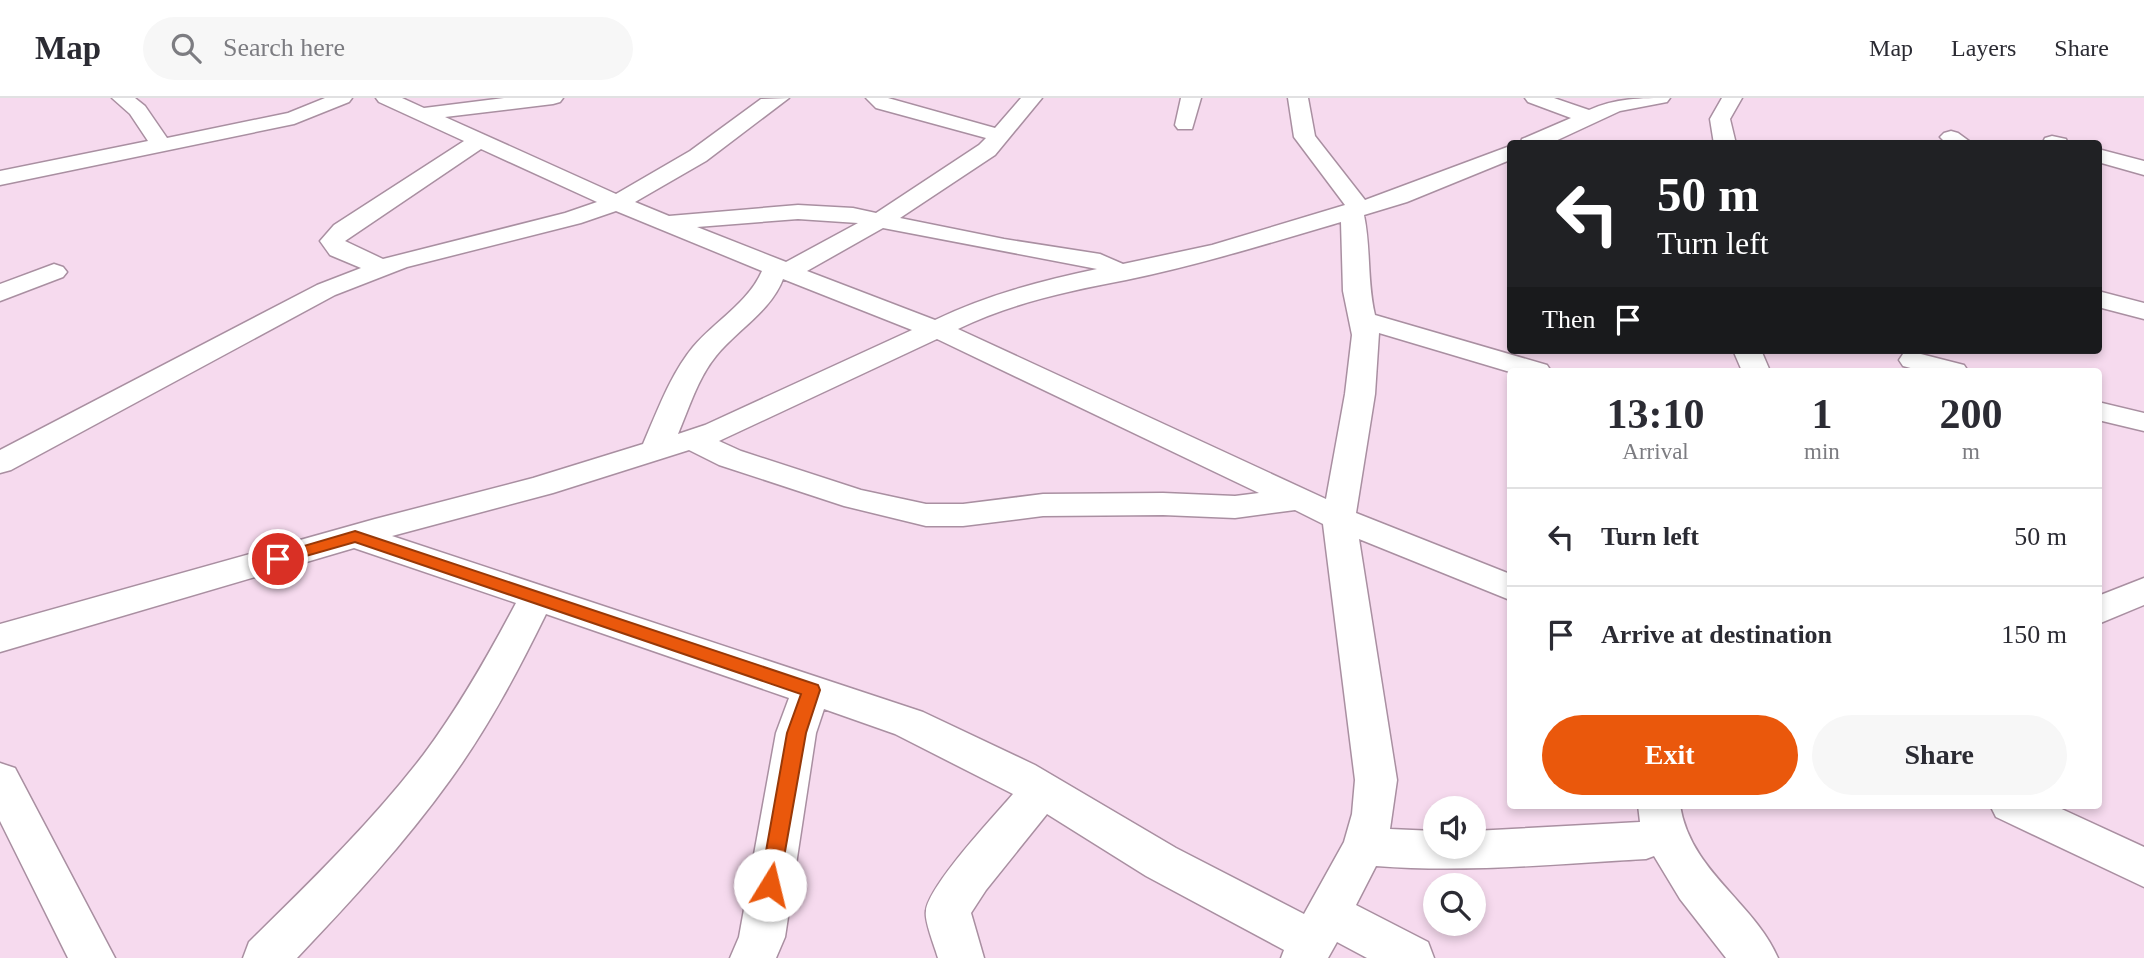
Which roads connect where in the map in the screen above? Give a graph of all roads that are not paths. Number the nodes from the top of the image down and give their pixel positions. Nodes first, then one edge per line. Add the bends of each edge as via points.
1 (122, 98) edge
2 (342, 98) edge
3 (386, 98) edge
4 (553, 98) edge
5 (779, 98) edge
6 (876, 98) edge
7 (1032, 98) edge
8 (1191, 98) edge
9 (1298, 98) edge
10 (1535, 98) edge
11 (1660, 98) edge
12 (1732, 98) edge
13 (504, 101) edge
14 (1617, 102) edge
15 (422, 114) junction
16 (1591, 118) junction
17 (1185, 125) dead end
18 (999, 135) junction
19 (1540, 140) edge
20 (1724, 140) edge
21 (480, 141) junction
22 (161, 145) junction
23 (1507, 154) edge
24 (2102, 156) edge
25 (2144, 168) edge
26 (0, 178) edge
27 (617, 202) junction
28 (1355, 210) junction
29 (881, 219) junction
30 (664, 222) junction
31 (384, 268) junction
32 (54, 272) dead end
33 (1122, 273) junction
34 (784, 277) junction
35 (0, 293) edge
36 (2102, 300) edge
37 (2144, 311) edge
38 (1363, 320) junction
39 (937, 329) junction
40 (1912, 360) edge
41 (1528, 368) edge
42 (1943, 368) edge
43 (2102, 412) edge
44 (2144, 422) edge
45 (65, 428) junction
46 (692, 440) junction
47 (0, 448) edge
48 (656, 450) junction
49 (0, 463) edge
50 (1299, 499) junction
51 (1339, 518) junction
52 (355, 536) junction
53 (1507, 587) edge
54 (2144, 590) edge
55 (537, 597) junction
56 (2102, 609) edge
57 (0, 638) edge
58 (811, 690) junction
59 (0, 780) edge
60 (1041, 791) junction
61 (2019, 809) edge
62 (1661, 818) edge
63 (1364, 846) junction
64 (2144, 868) edge
65 (1315, 938) edge
66 (92, 958) edge
67 (266, 958) edge
68 (753, 958) edge
69 (961, 958) edge
70 (1411, 958) edge
71 (1755, 958) edge

1 - 22 street via 138,110
2 - 22 street via 294,118
3 - 15 street
4 - 13 street
5 - 27 street via 698,156
6 - 18 street via 896,108
7 - 18 street
8 - 17 street
9 - 28 street via 1305,137
10 - 16 street
11 - 14 street
12 - 20 street via 1720,119
13 - 15 street
14 - 16 street
15 - 21 street
16 - 19 street
18 - 29 street via 987,150
21 - 27 street
21 - 31 street via 342,230 332,241 339,250
22 - 26 street
23 - 28 street
24 - 25 street
27 - 30 street
27 - 31 street
28 - 33 street via 1217,251
28 - 38 street via 1356,291
29 - 30 street via 798,212
29 - 33 street via 1100,261
29 - 34 street
30 - 34 street
31 - 45 street via 326,290
32 - 35 street
33 - 39 street via 1041,289 979,309
34 - 39 street
34 - 48 street via 703,353
36 - 37 street
38 - 41 street
38 - 51 street via 1366,335 1360,394
39 - 46 street
39 - 50 street
40 - 42 street
43 - 44 street
45 - 47 street
45 - 49 street
46 - 48 street
46 - 50 street via 730,458 830,491 926,515 1043,505 1235,507
48 - 52 street
50 - 51 street
51 - 53 street
51 - 63 street via 1376,780
52 - 55 street
52 - 57 street
54 - 56 street
55 - 58 street
55 - 67 street via 496,676 437,768 344,878
58 - 60 street via 909,723
58 - 68 street via 796,733 762,937
59 - 66 street
60 - 65 street via 1161,862
60 - 69 street via 970,876 948,911
61 - 64 street
62 - 63 street via 1646,840 1416,851
62 - 71 street via 1683,867
63 - 65 street
65 - 70 street

